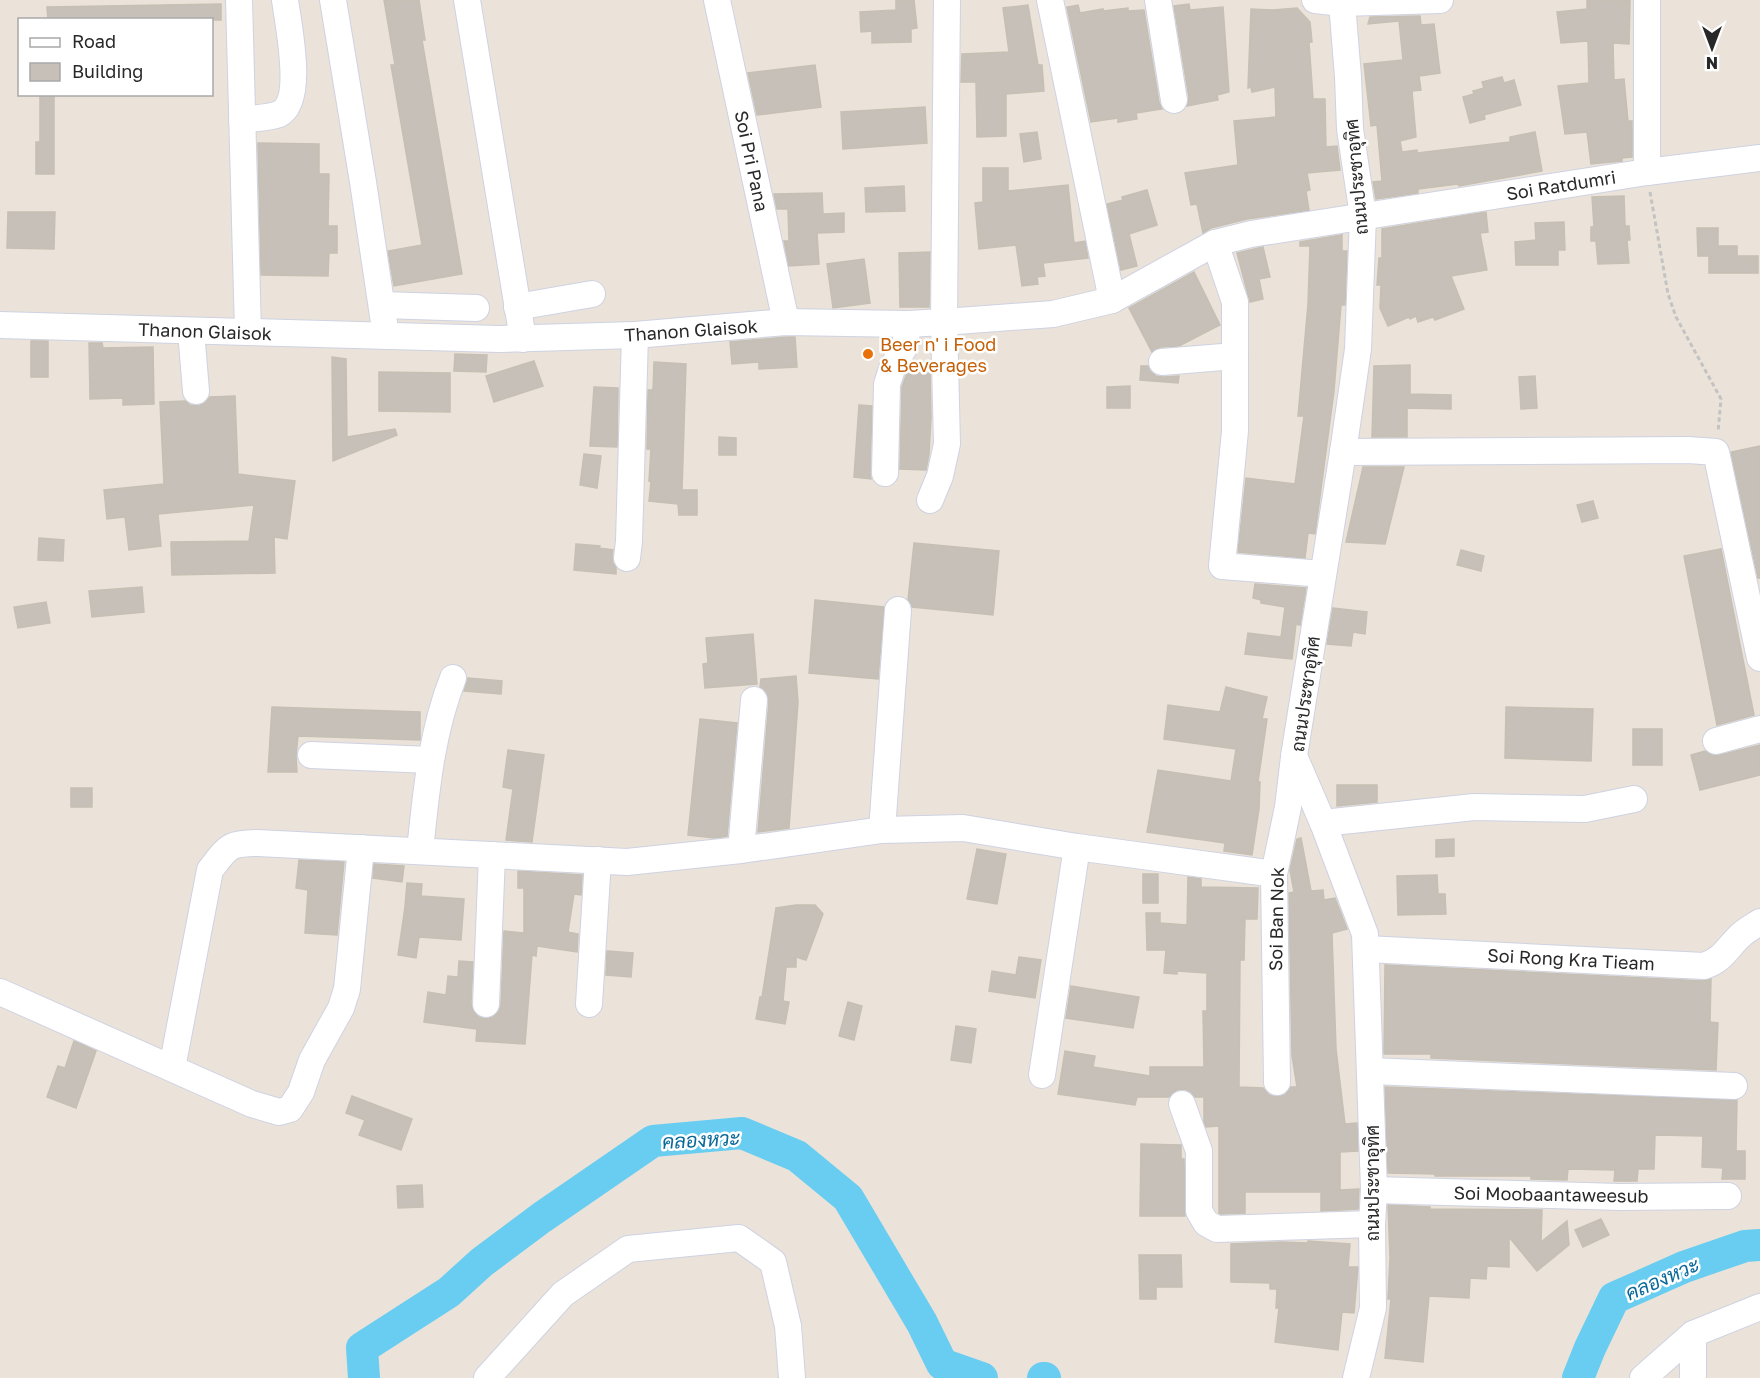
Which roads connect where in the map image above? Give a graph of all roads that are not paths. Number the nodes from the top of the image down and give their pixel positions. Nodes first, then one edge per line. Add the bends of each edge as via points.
1 (238, 0) edge
2 (285, 0) edge
3 (333, 0) edge
4 (467, 0) edge
5 (717, 0) edge
6 (947, 0) edge
7 (1050, 0) edge
8 (1158, 0) edge
9 (1315, 0) edge
10 (1440, 0) edge
11 (1647, 0) edge
12 (1343, 1) edge
13 (1174, 100) dead end
14 (242, 120) junction
15 (1760, 158) edge
16 (1647, 172) junction
17 (1363, 216) junction
18 (1215, 243) junction
19 (592, 294) dead end
20 (1112, 300) junction
21 (382, 305) junction
22 (517, 307) junction
23 (476, 308) dead end
24 (786, 322) junction
25 (944, 322) junction
26 (908, 324) junction
27 (0, 325) edge
28 (191, 331) junction
29 (248, 332) junction
30 (635, 335) junction
31 (386, 336) junction
32 (523, 339) junction
33 (1235, 356) junction
34 (1162, 362) dead end
35 (196, 392) dead end
36 (1343, 452) junction
37 (885, 472) dead end
38 (930, 500) dead end
39 (627, 558) dead end
40 (1323, 574) junction
41 (898, 610) dead end
42 (1760, 658) edge
43 (453, 678) dead end
44 (754, 700) dead end
45 (1760, 729) edge
46 (1716, 741) dead end
47 (311, 755) dead end
48 (1294, 756) junction
49 (430, 760) junction
50 (1634, 799) dead end
51 (1323, 823) junction
52 (882, 830) junction
53 (1077, 847) junction
54 (361, 848) junction
55 (741, 850) junction
56 (420, 851) junction
57 (492, 855) junction
58 (598, 860) junction
59 (1274, 874) junction
60 (1760, 922) edge
61 (1366, 950) junction
62 (0, 992) edge
63 (486, 1004) dead end
64 (589, 1004) dead end
65 (172, 1068) junction
66 (1371, 1071) junction
67 (1042, 1075) dead end
68 (1277, 1082) dead end
69 (1734, 1086) dead end
70 (1182, 1104) dead end
71 (1374, 1190) junction
72 (1728, 1196) dead end
73 (1372, 1224) junction
74 (1760, 1306) edge
75 (1693, 1334) junction
76 (486, 1378) edge
77 (792, 1378) edge
78 (1356, 1378) edge
79 (1643, 1378) edge
80 (1693, 1378) edge

1 - 14 street
2 - 14 street via 294,75 291,100 279,114
3 - 21 street
4 - 22 street
5 - 24 street, Soi Pri Pana
6 - 25 street
7 - 20 street
8 - 13 street
9 - 12 street
10 - 12 street
11 - 16 street
12 - 17 street, ถนนประชาอุทิศ via 1350,129
14 - 29 street
15 - 16 street, Soi Ratdumri
16 - 17 street, Soi Ratdumri
17 - 18 street, Thanon Glaisok
17 - 36 street, ถนนประชาอุทิศ via 1358,349
18 - 20 street, Thanon Glaisok
18 - 33 street via 1235,302
19 - 22 street
20 - 25 street, Thanon Glaisok via 1053,314
21 - 23 street
21 - 31 street
22 - 32 street
24 - 26 street, Thanon Glaisok
24 - 30 street, Thanon Glaisok
25 - 26 street, Thanon Glaisok
25 - 38 street via 947,444
26 - 37 street via 905,346 887,384
27 - 28 street, Thanon Glaisok
28 - 29 street, Thanon Glaisok
28 - 35 street
29 - 31 street, Thanon Glaisok
30 - 32 street, Thanon Glaisok
30 - 39 street
31 - 32 street, Thanon Glaisok
33 - 34 street
33 - 40 street via 1235,431 1222,566
36 - 40 street, ถนนประชาอุทิศ
36 - 42 street via 1716,452
40 - 48 street, ถนนประชาอุทิศ
41 - 52 street
43 - 49 street
44 - 55 street
45 - 46 street
47 - 49 street
48 - 51 street, ถนนประชาอุทิศ
48 - 59 street, Soi Ban Nok
49 - 56 street
50 - 51 street via 1586,809 1474,807
51 - 61 street, ถนนประชาอุทิศ via 1365,934
52 - 53 street via 963,828
52 - 55 street
53 - 59 street
53 - 67 street
54 - 56 street
54 - 65 street via 237,843 224,852 210,870
54 - 65 street via 347,989 290,1109 279,1112 252,1104
55 - 58 street via 638,861
56 - 57 street
57 - 58 street
57 - 63 street
58 - 64 street
59 - 68 street, Soi Ban Nok
60 - 61 street, Soi Rong Kra Tieam via 1741,935 1723,956 1704,966
61 - 66 street, ถนนประชาอุทิศ
62 - 65 street
66 - 69 street
66 - 71 street, ถนนประชาอุทิศ
70 - 73 street via 1199,1151 1199,1211 1206,1223 1217,1229
71 - 72 street, Soi Moobaantaweesub
71 - 73 street, ถนนประชาอุทิศ
73 - 78 street, ถนนประชาอุทิศ via 1373,1308
74 - 75 street
75 - 79 street
75 - 80 street
76 - 77 street via 563,1294 628,1249 739,1238 773,1262 788,1326

